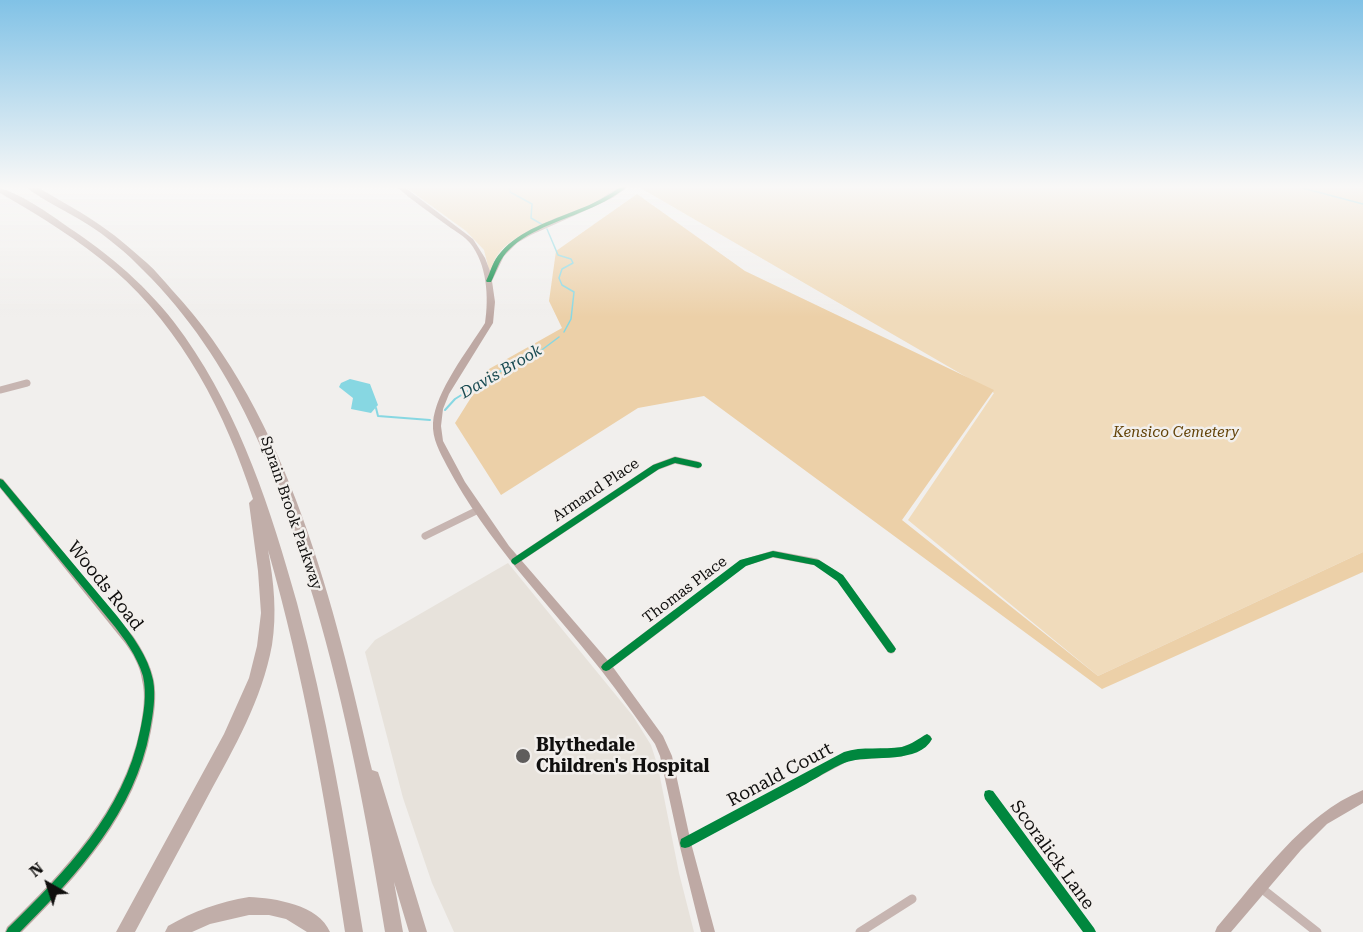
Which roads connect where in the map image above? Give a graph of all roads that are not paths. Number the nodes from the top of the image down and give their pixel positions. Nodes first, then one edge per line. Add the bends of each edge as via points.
1 (67, 229) edge
2 (99, 229) edge
3 (457, 229) edge
4 (542, 229) edge
5 (489, 281) junction
6 (27, 383) dead end
7 (0, 390) edge
8 (698, 465) dead end
9 (251, 475) junction
10 (0, 482) edge
11 (478, 510) junction
12 (425, 536) dead end
13 (515, 561) junction
14 (891, 649) dead end
15 (606, 667) junction
16 (344, 684) junction
17 (927, 739) dead end
18 (989, 795) dead end
19 (1363, 796) edge
20 (685, 843) junction
21 (1261, 888) junction
22 (912, 899) dead end
23 (12, 932) edge
24 (125, 932) edge
25 (174, 932) edge
26 (321, 932) edge
27 (354, 932) edge
28 (394, 932) edge
29 (418, 932) edge
30 (708, 932) edge
31 (860, 932) edge
32 (1090, 932) edge
33 (1222, 932) edge
34 (1317, 932) edge

1 - 9 highway, Sprain Brook Parkway via 119,270 184,342 212,388
2 - 16 highway, Sprain Brook Parkway via 139,260 188,311 225,363 258,421 314,575
3 - 5 main road via 478,249
4 - 5 main road via 516,241 500,257
5 - 11 main road via 489,323 445,394 437,426 445,455
6 - 7 street
8 - 13 street, Armand Place via 675,460 656,466
9 - 24 highway via 267,601 260,668 230,740
9 - 27 highway, Sprain Brook Parkway via 286,588 310,686
10 - 23 main road, Woods Road via 134,648 147,675 150,703 137,766 100,834
11 - 12 street
11 - 13 main road
13 - 15 main road
14 - 15 street, Thomas Place via 840,578 816,562 773,554 736,568
15 - 20 main road via 659,740
16 - 28 highway, Sprain Brook Parkway
16 - 29 highway
17 - 20 street, Ronald Court via 922,745 902,752 848,756
18 - 32 street, Scoralick Lane
19 - 21 main road via 1323,820 1296,845
20 - 30 main road
21 - 33 main road
21 - 34 street
22 - 31 street
25 - 26 highway via 216,912 252,906 285,910 308,920

